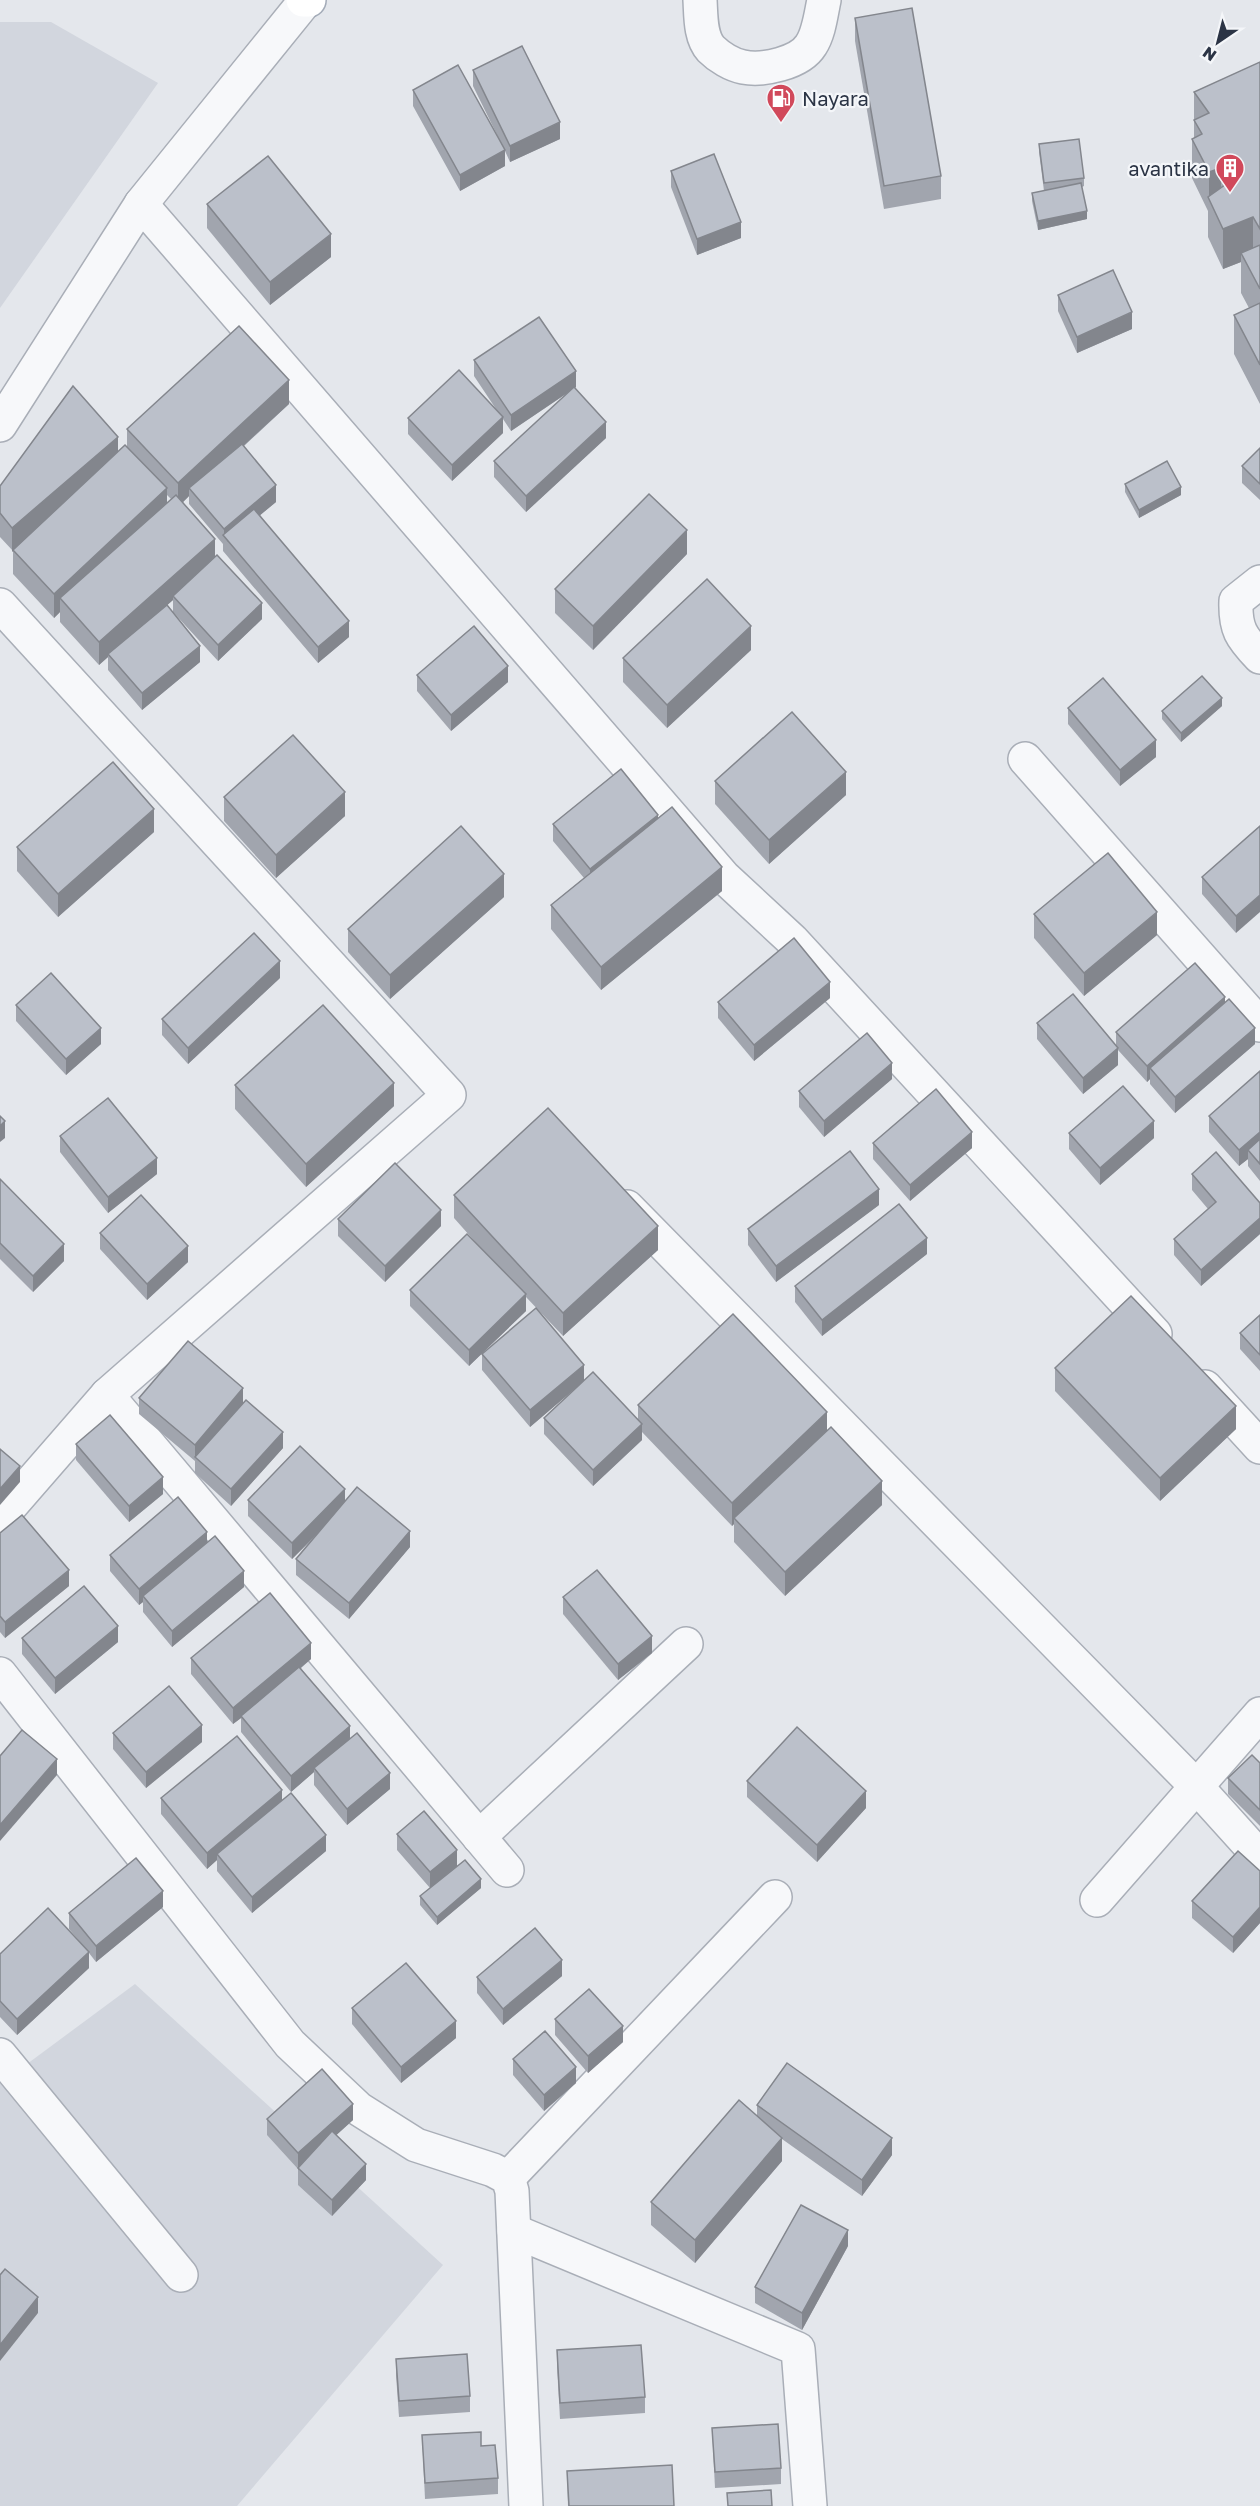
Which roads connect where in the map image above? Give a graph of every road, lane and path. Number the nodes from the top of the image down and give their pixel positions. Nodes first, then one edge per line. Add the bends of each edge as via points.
1 (306, 0) edge
2 (700, 0) edge
3 (824, 0) edge
4 (141, 204) junction
5 (0, 425) edge
6 (1260, 582) edge
7 (0, 605) edge
8 (1260, 657) edge
9 (1025, 759) dead end
10 (1260, 1025) edge
11 (608, 1188) edge
12 (107, 1395) junction
13 (1260, 1447) edge
14 (0, 1518) edge
15 (686, 1644) dead end
16 (0, 1674) edge
17 (1260, 1714) edge
18 (1195, 1785) junction
19 (478, 1837) junction
20 (1260, 1857) edge
21 (507, 1870) dead end
22 (775, 1897) dead end
23 (1097, 1900) dead end
24 (0, 2055) edge
25 (508, 2178) junction
26 (514, 2231) junction
27 (181, 2275) dead end
28 (526, 2506) edge
29 (810, 2506) edge

1 - 4 street
2 - 3 street via 703,35 711,48 730,63 745,68 784,64 801,56 812,44
4 - 5 street
4 - 13 street via 724,877 792,940
6 - 8 street via 1236,601 1236,620 1243,639
7 - 12 street via 449,1095
9 - 10 street
11 - 18 street
12 - 14 street
12 - 19 street
15 - 19 street
16 - 25 street via 290,2044 359,2109 416,2145
17 - 18 street
18 - 20 street
18 - 23 street
19 - 21 street
22 - 25 street
24 - 27 street
25 - 26 street
26 - 28 street
26 - 29 street via 798,2349

